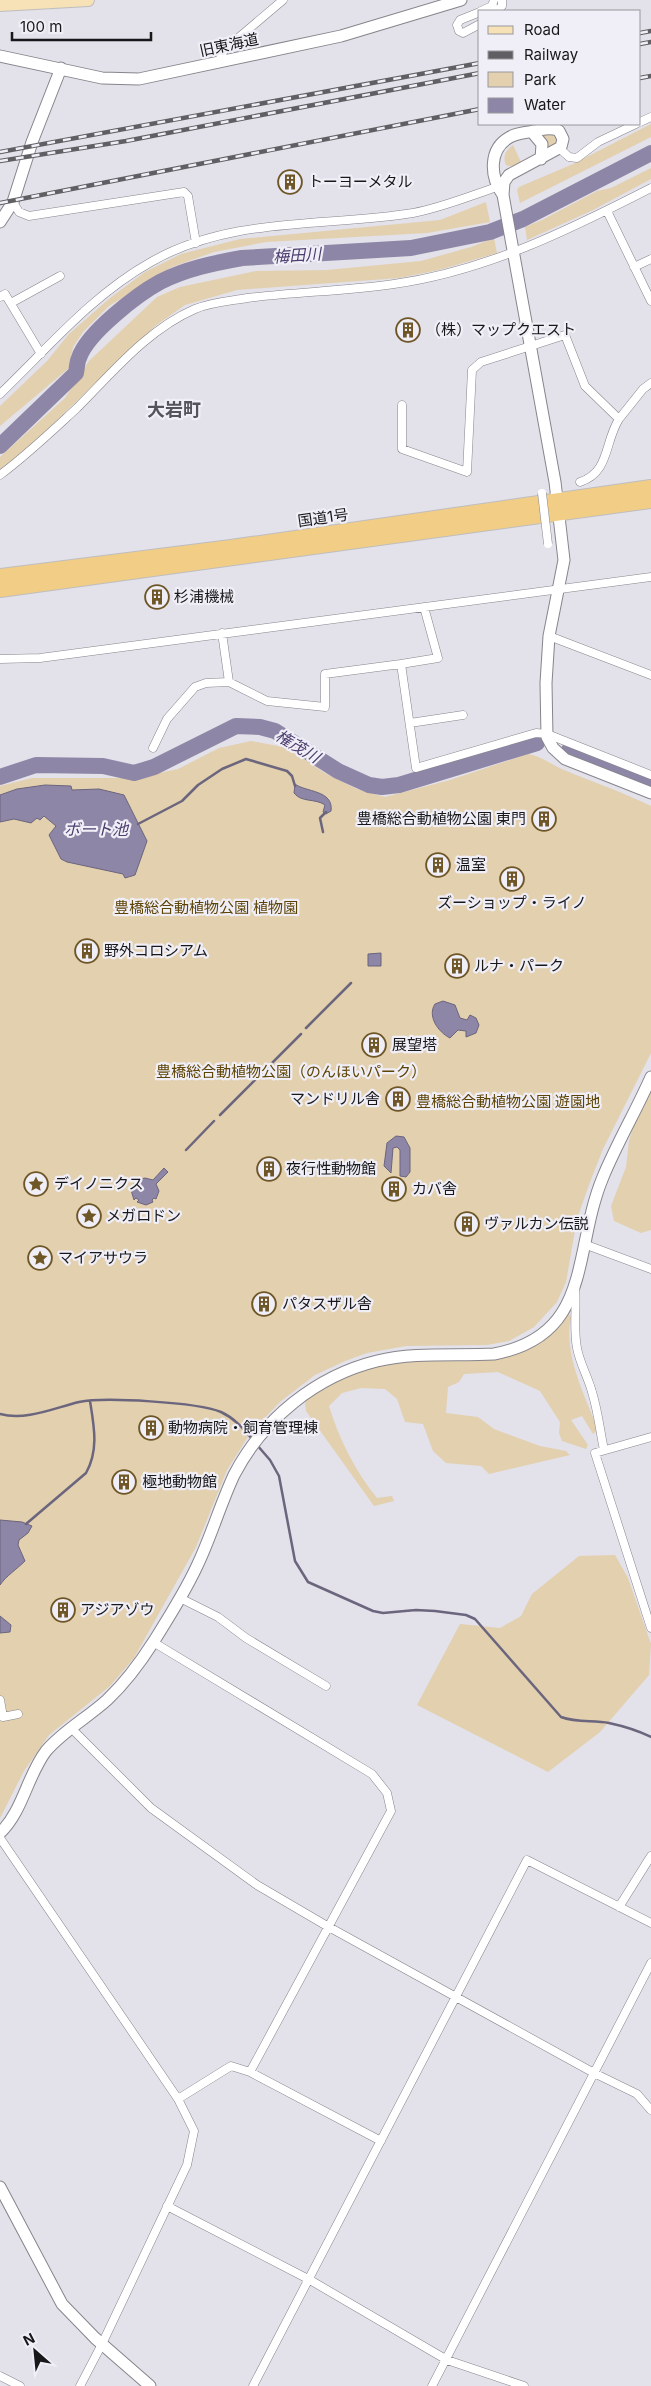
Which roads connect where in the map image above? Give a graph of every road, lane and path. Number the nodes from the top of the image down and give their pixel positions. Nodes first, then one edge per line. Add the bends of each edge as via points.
1 (88, 0) edge
2 (283, 0) edge
3 (460, 0) edge
4 (494, 0) edge
5 (0, 5) edge
6 (484, 10) edge
7 (478, 13) edge
8 (478, 25) edge
9 (0, 56) edge
10 (218, 63) junction
11 (61, 68) junction
12 (634, 125) edge
13 (532, 132) junction
14 (559, 148) junction
15 (495, 155) junction
16 (541, 159) junction
17 (512, 173) junction
18 (651, 188) edge
19 (500, 191) junction
20 (14, 202) junction
21 (607, 211) junction
22 (0, 222) edge
23 (196, 243) junction
24 (512, 250) junction
25 (651, 259) edge
26 (634, 267) junction
27 (60, 276) dead end
28 (0, 297) edge
29 (651, 301) edge
30 (11, 303) junction
31 (529, 346) junction
32 (41, 354) junction
33 (651, 383) edge
34 (0, 394) edge
35 (402, 405) dead end
36 (620, 419) junction
37 (0, 475) edge
38 (580, 482) dead end
39 (651, 487) edge
40 (542, 493) dead end
41 (651, 501) edge
42 (558, 507) junction
43 (548, 544) dead end
44 (0, 576) edge
45 (651, 577) edge
46 (0, 590) edge
47 (558, 590) junction
48 (424, 607) junction
49 (222, 633) junction
50 (550, 636) junction
51 (0, 658) edge
52 (402, 664) junction
53 (651, 675) edge
54 (229, 682) junction
55 (463, 715) dead end
56 (410, 723) junction
57 (547, 734) junction
58 (153, 748) dead end
59 (651, 775) edge
60 (651, 793) edge
61 (651, 1077) edge
62 (584, 1244) junction
63 (651, 1269) edge
64 (575, 1285) junction
65 (651, 1436) edge
66 (604, 1450) junction
67 (180, 1598) junction
68 (651, 1628) edge
69 (153, 1642) junction
70 (326, 1686) dead end
71 (0, 1700) edge
72 (18, 1714) dead end
73 (71, 1728) junction
74 (0, 1833) edge
75 (0, 1838) edge
76 (651, 1856) edge
77 (619, 1907) junction
78 (651, 1923) edge
79 (327, 1926) junction
80 (651, 1963) edge
81 (457, 1996) junction
82 (250, 2072) junction
83 (594, 2073) junction
84 (178, 2099) junction
85 (651, 2110) edge
86 (381, 2141) junction
87 (0, 2187) edge
88 (167, 2206) junction
89 (310, 2280) junction
90 (102, 2344) junction
91 (446, 2360) junction
92 (0, 2376) edge
93 (20, 2386) edge
94 (80, 2386) edge
95 (150, 2386) edge
96 (253, 2386) edge
97 (432, 2386) edge
98 (524, 2386) edge

1 - 5 main road
2 - 10 street via 224,50
3 - 10 street, 旧東海道 via 341,36
4 - 6 street via 492,6
7 - 8 street via 460,20 457,25 463,33
9 - 11 street, 旧東海道
10 - 11 street, 旧東海道 via 129,79 111,79
11 - 20 street via 32,142
12 - 14 street via 598,142 577,158 569,157
13 - 14 street via 557,129 563,138
13 - 15 street via 510,137
13 - 16 street via 542,144
14 - 16 street
15 - 17 street
15 - 19 street via 493,164
16 - 17 street
17 - 19 street
18 - 21 street
19 - 23 street via 412,213 244,229
19 - 24 street
20 - 22 street
20 - 23 street via 19,212 29,216 184,192 188,196
21 - 24 street via 543,241
21 - 26 street
23 - 32 street via 132,273 89,306
24 - 31 street
24 - 37 street via 440,277 292,292 217,302 195,309 164,328 123,361 21,460
25 - 26 street
26 - 29 street
27 - 30 street
28 - 30 street via 5,294
30 - 32 street
31 - 35 street via 481,362 472,370 467,472 402,449
31 - 36 street via 565,335 585,386
31 - 42 street
32 - 34 street
33 - 36 street
36 - 38 street via 610,437 602,467
39 - 42 highway, 国道1号
40 - 43 street, bridge
41 - 42 highway, 国道1号
42 - 44 highway, 国道1号
42 - 46 highway, 国道1号
42 - 47 street via 564,560
45 - 47 street
47 - 48 street
47 - 50 street
48 - 49 street
48 - 52 street via 438,658
49 - 51 street via 40,658
49 - 54 street
50 - 53 street
50 - 57 street via 546,683
52 - 54 street via 325,674 325,707 268,701
52 - 56 street
54 - 58 street via 195,687 167,719
55 - 56 street
56 - 57 street via 416,768 528,734
57 - 59 street
57 - 60 street via 552,748 565,759
61 - 62 street via 603,1176
62 - 63 street
62 - 64 street
64 - 66 street via 577,1347 580,1364 592,1392
64 - 67 street via 560,1317 541,1336 525,1346 494,1354 409,1356 379,1361 335,1376 295,1401 264,1431 240,1464 197,1567
65 - 66 street
66 - 68 street via 595,1453
67 - 69 street
67 - 70 street via 218,1617 246,1638
69 - 73 street via 119,1688
69 - 79 street via 372,1774 388,1793 391,1811
71 - 72 street via 3,1717
73 - 74 street via 56,1740 39,1762 13,1817
73 - 79 street via 151,1808 257,1885
75 - 84 street
76 - 77 street
77 - 78 street
77 - 81 street via 528,1860
79 - 81 street
79 - 82 street
80 - 83 street
81 - 83 street
81 - 86 street
82 - 84 street via 231,2066
82 - 86 street
83 - 85 street via 637,2094
83 - 91 street
84 - 88 street via 194,2131 187,2165
86 - 89 street
87 - 90 street via 62,2304
88 - 89 street
88 - 90 street
89 - 91 street
89 - 96 street
90 - 94 street
90 - 95 street
91 - 97 street
91 - 98 street
92 - 93 street

